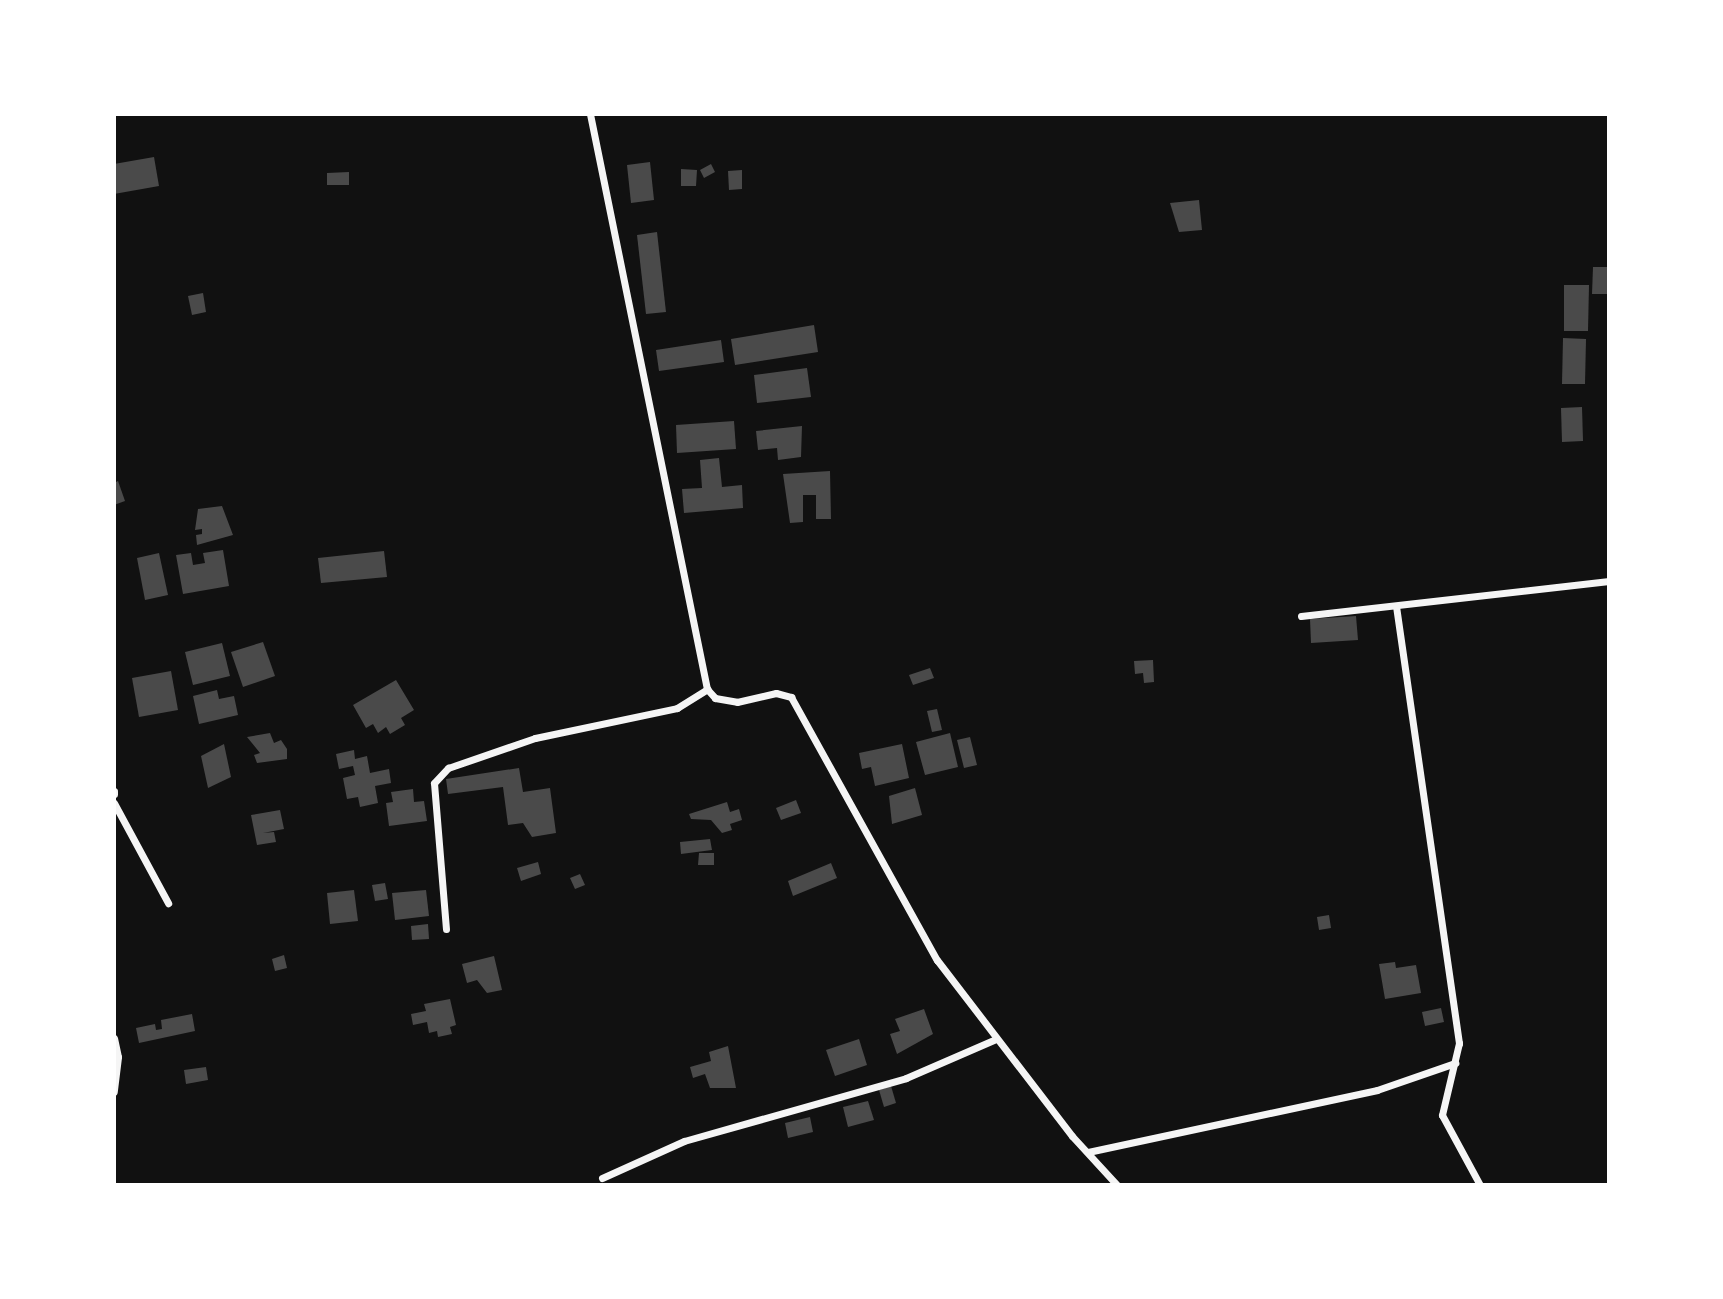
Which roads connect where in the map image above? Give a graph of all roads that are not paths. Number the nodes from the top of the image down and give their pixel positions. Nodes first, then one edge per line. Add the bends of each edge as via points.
1 (590, 114) edge
2 (1609, 581) edge
3 (1396, 606) junction
4 (1301, 616) dead end
5 (707, 689) junction
6 (114, 803) edge
7 (168, 903) dead end
8 (446, 929) dead end
9 (114, 1038) edge
10 (996, 1039) junction
11 (1455, 1063) junction
12 (114, 1092) edge
13 (1088, 1152) junction
14 (602, 1178) dead end
15 (1117, 1185) edge
16 (1480, 1185) edge

1 - 5 street
2 - 3 street
3 - 4 street
3 - 11 street via 1452,968 1459,1043
5 - 8 street via 677,708 535,738 448,768 434,783
5 - 10 street via 715,698 737,702 776,693 791,697 937,960
6 - 7 street
9 - 12 street
10 - 13 street
10 - 14 street via 906,1078 684,1141
11 - 13 street via 1377,1090
11 - 16 street via 1442,1115
13 - 15 street

